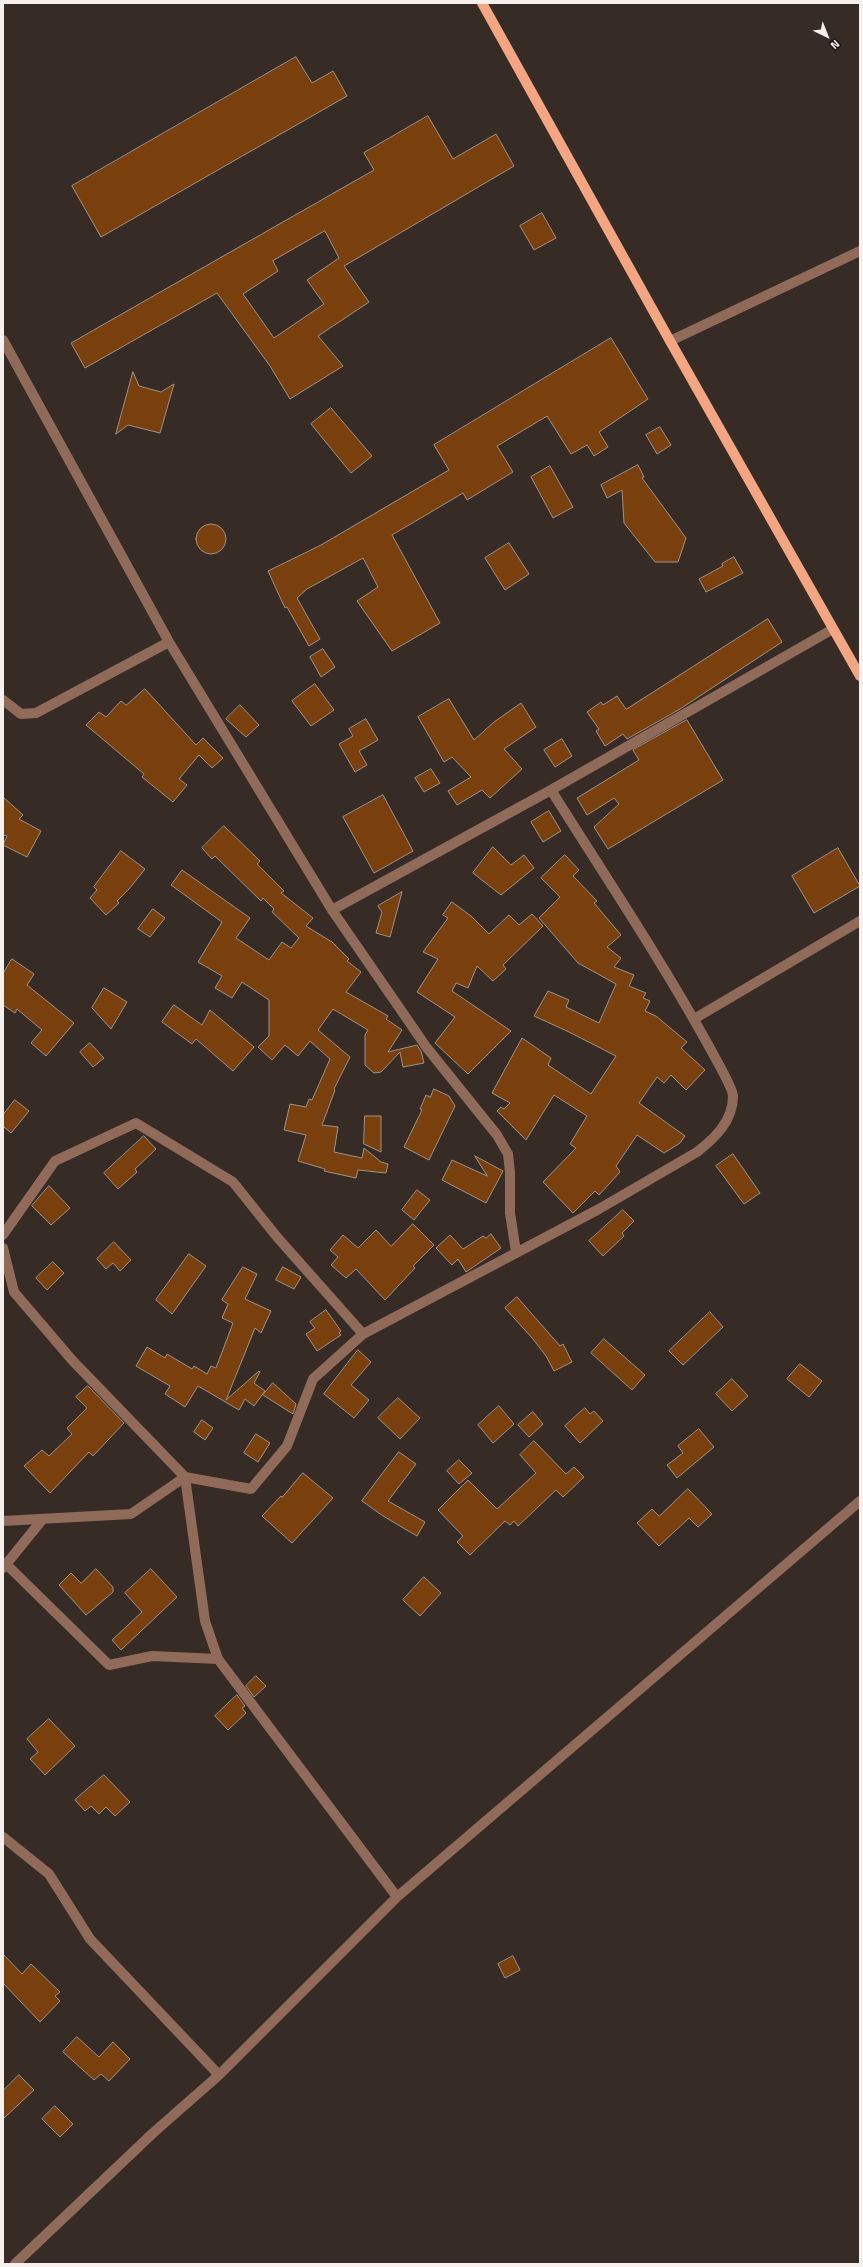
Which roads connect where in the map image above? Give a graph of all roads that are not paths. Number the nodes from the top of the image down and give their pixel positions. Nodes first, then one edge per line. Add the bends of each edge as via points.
1 (482, 3) edge
2 (860, 252) edge
3 (3, 340) edge
4 (670, 341) junction
5 (833, 629) junction
6 (169, 642) junction
7 (860, 676) edge
8 (3, 700) edge
9 (551, 790) junction
10 (332, 910) junction
11 (860, 921) edge
12 (694, 1019) junction
13 (3, 1235) edge
14 (3, 1248) edge
15 (516, 1252) junction
16 (363, 1334) junction
17 (185, 1477) junction
18 (860, 1501) edge
19 (42, 1520) junction
20 (3, 1521) edge
21 (4, 1566) edge
22 (218, 1659) junction
23 (3, 1837) edge
24 (397, 1897) junction
25 (219, 2075) junction
26 (15, 2264) edge

1 - 4 main road
2 - 4 street
3 - 6 street
4 - 5 main road
5 - 7 main road
5 - 9 street
6 - 8 street via 36,713 21,714
6 - 10 street
9 - 10 street
9 - 12 street
10 - 15 street via 427,1048 497,1135 508,1154 510,1213
11 - 12 street
12 - 15 street via 734,1095 727,1121 711,1141 696,1152 599,1209
13 - 16 street via 54,1161 136,1123 234,1182 276,1236
14 - 17 street via 14,1292 72,1360
15 - 16 street
16 - 17 street via 313,1379 287,1446 252,1489
17 - 19 street via 131,1514
17 - 22 street via 205,1621
18 - 24 street
19 - 20 street
19 - 21 street
21 - 22 street via 109,1665 152,1656
22 - 24 street
23 - 25 street via 49,1874 90,1939
24 - 25 street
25 - 26 street via 153,2133

